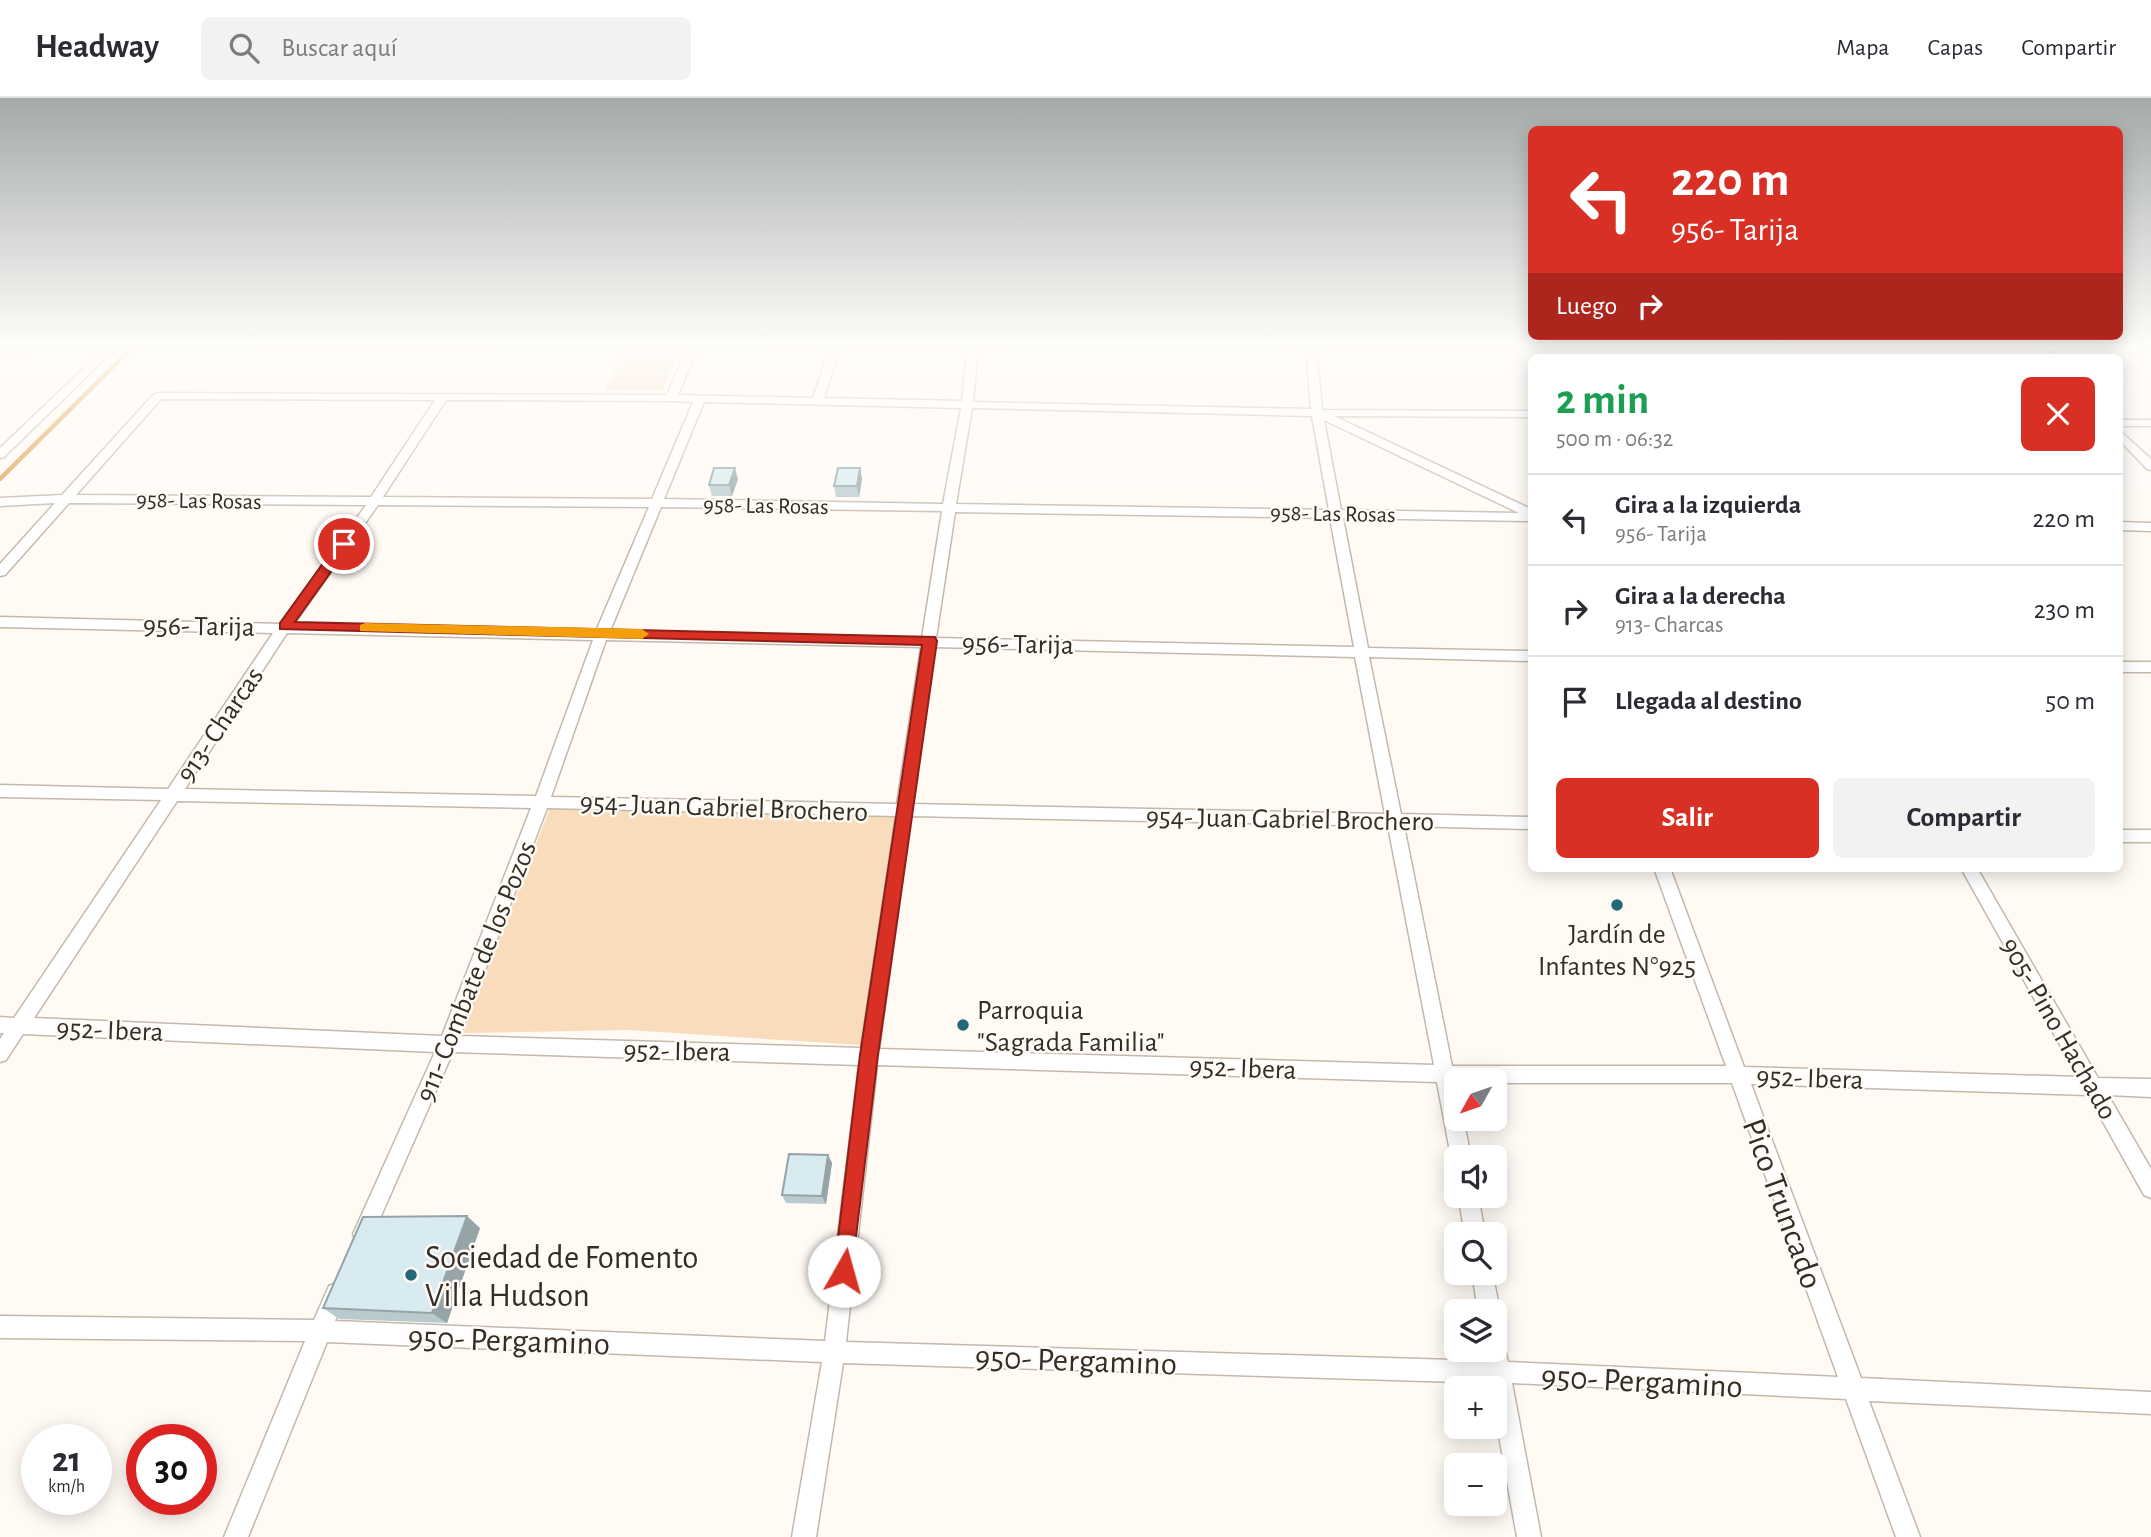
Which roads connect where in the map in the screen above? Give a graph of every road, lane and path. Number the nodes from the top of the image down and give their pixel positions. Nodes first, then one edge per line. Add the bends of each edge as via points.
1 (42, 414) edge
2 (142, 414) edge
3 (431, 414) edge
4 (694, 414) edge
5 (965, 414) edge
6 (1317, 414) edge
7 (1319, 414) edge
8 (2123, 423) edge
9 (2151, 423) edge
10 (2123, 437) edge
11 (0, 454) edge
12 (2151, 466) edge
13 (65, 499) junction
14 (0, 502) edge
15 (374, 502) junction
16 (659, 503) junction
17 (948, 507) junction
18 (1336, 512) junction
19 (1528, 514) edge
20 (1528, 515) edge
21 (2123, 526) edge
22 (2151, 527) edge
23 (0, 572) edge
24 (0, 622) edge
25 (285, 626) junction
26 (602, 633) junction
27 (930, 641) junction
28 (1361, 650) junction
29 (1528, 656) edge
30 (2123, 667) edge
31 (2151, 667) edge
32 (0, 791) edge
33 (173, 793) junction
34 (542, 801) junction
35 (905, 811) junction
36 (1396, 820) junction
37 (1528, 823) edge
38 (2123, 835) edge
39 (2151, 836) edge
40 (1663, 872) edge
41 (1971, 872) edge
42 (9, 1025) edge
43 (448, 1044) junction
44 (0, 1054) edge
45 (869, 1055) junction
46 (1446, 1068) edge
47 (1444, 1074) edge
48 (1507, 1074) edge
49 (1737, 1074) junction
50 (2095, 1087) junction
51 (2151, 1088) edge
52 (2151, 1188) edge
53 (353, 1256) edge
54 (342, 1281) edge
55 (0, 1327) edge
56 (319, 1331) junction
57 (834, 1352) junction
58 (1497, 1362) edge
59 (1499, 1372) junction
60 (1853, 1391) junction
61 (2151, 1404) edge
62 (236, 1537) edge
63 (804, 1537) edge
64 (1529, 1537) edge
65 (1908, 1537) edge

1 - 11 street
2 - 13 street
3 - 15 street, 913- Charcas
4 - 16 street, 911- Combate de los Pozos
5 - 17 street
6 - 18 street
7 - 19 street
8 - 9 street
10 - 12 street
13 - 14 street, 958- Las Rosas
13 - 15 street, 958- Las Rosas
13 - 23 street
15 - 16 street, 958- Las Rosas
15 - 25 street, 913- Charcas
16 - 17 street, 958- Las Rosas
16 - 26 street, 911- Combate de los Pozos
17 - 18 street, 958- Las Rosas
17 - 27 street
18 - 20 street, 958- Las Rosas
18 - 28 street
21 - 22 street
24 - 25 street, 956- Tarija
25 - 26 street, 956- Tarija
25 - 33 street, 913- Charcas
26 - 27 street, 956- Tarija
26 - 34 street, 911- Combate de los Pozos
27 - 28 street, 956- Tarija
27 - 35 street
28 - 29 street, 956- Tarija
28 - 36 street
30 - 31 street
32 - 33 street, 954- Juan Gabriel Brochero
33 - 34 street, 954- Juan Gabriel Brochero
33 - 42 street, 913- Charcas
34 - 35 street, 954- Juan Gabriel Brochero
34 - 43 street, 911- Combate de los Pozos
35 - 36 street, 954- Juan Gabriel Brochero
35 - 45 street
36 - 37 street, 954- Juan Gabriel Brochero
36 - 46 street
38 - 39 street
40 - 49 street, Pico Truncado
41 - 50 street, 905- Pino Hachado
42 - 43 street, 952- Ibera
42 - 44 street, 913- Charcas
43 - 45 street, 952- Ibera
43 - 53 street, 911- Combate de los Pozos
45 - 47 street, 952- Ibera
45 - 57 street
48 - 49 street, 952- Ibera
49 - 50 street, 952- Ibera
49 - 60 street, Pico Truncado
50 - 51 street, 952- Ibera
50 - 52 street, 905- Pino Hachado
54 - 56 street
55 - 56 street, 950- Pergamino
56 - 57 street, 950- Pergamino
56 - 62 street
57 - 59 street, 950- Pergamino
57 - 63 street
58 - 59 street
59 - 60 street, 950- Pergamino
59 - 64 street
60 - 61 street, 950- Pergamino
60 - 65 street, Pico Truncado

